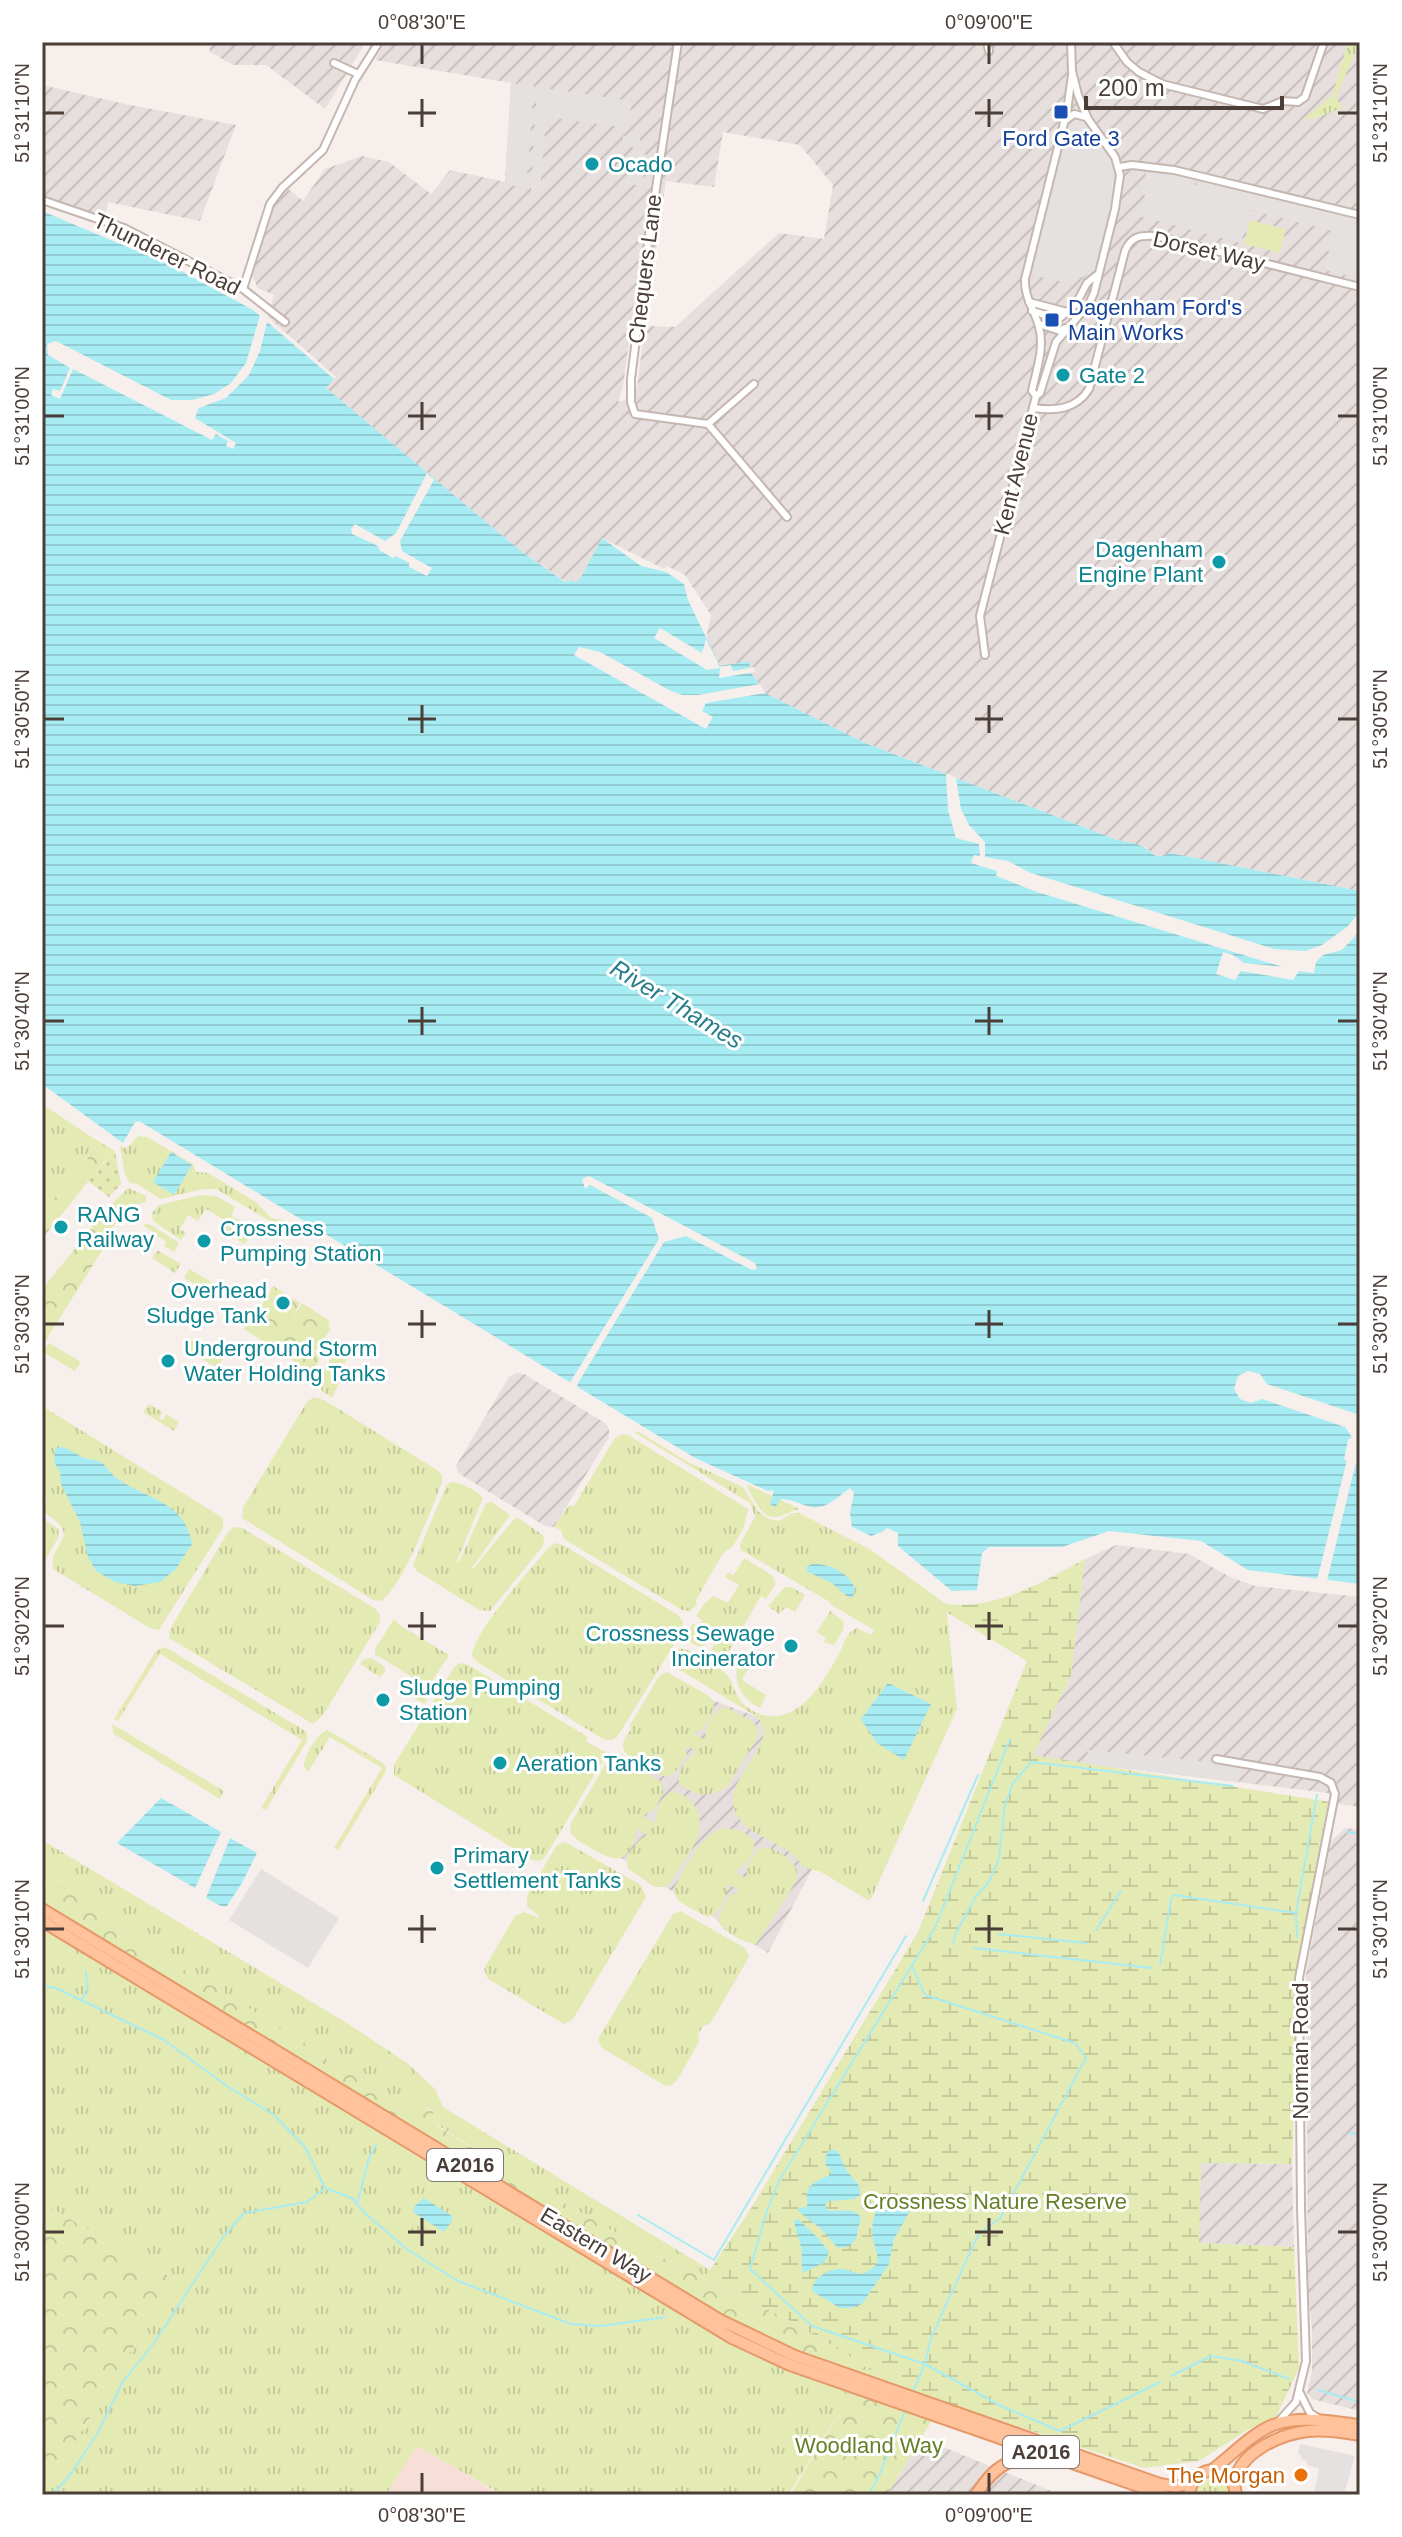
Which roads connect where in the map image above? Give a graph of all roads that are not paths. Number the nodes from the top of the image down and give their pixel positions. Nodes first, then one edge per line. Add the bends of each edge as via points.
1 (379, 42) edge
2 (678, 42) edge
3 (987, 42) edge
4 (1071, 42) edge
5 (1113, 42) edge
6 (1324, 42) edge
7 (989, 51) dead end
8 (334, 63) dead end
9 (1072, 71) junction
10 (358, 74) junction
11 (1088, 119) junction
12 (1063, 124) junction
13 (1119, 167) junction
14 (42, 200) edge
15 (1360, 215) edge
16 (1099, 272) junction
17 (1360, 287) edge
18 (243, 289) junction
19 (1028, 300) junction
20 (1032, 311) junction
21 (1067, 312) junction
22 (285, 322) dead end
23 (1039, 324) junction
24 (1066, 328) junction
25 (754, 384) dead end
26 (1036, 396) junction
27 (1033, 408) junction
28 (708, 424) junction
29 (787, 517) dead end
30 (985, 655) dead end
31 (1216, 1759) dead end
32 (42, 1909) edge
33 (42, 1921) edge
34 (1301, 2388) junction
35 (899, 2397) junction
36 (919, 2404) junction
37 (1324, 2421) junction
38 (1360, 2425) edge
39 (1273, 2426) junction
40 (1360, 2435) edge
41 (1212, 2470) junction
42 (1119, 2479) junction
43 (1191, 2482) junction
44 (1236, 2490) edge
45 (976, 2495) edge
46 (1164, 2495) edge
47 (1189, 2495) edge

1 - 10 street
2 - 28 street, Chequers Lane via 631,402 635,414 643,417
3 - 7 street
4 - 9 street
5 - 6 street via 1127,62 1162,84 1263,109 1305,97
8 - 10 street
9 - 11 street
9 - 12 street
10 - 18 street via 323,150 270,204
11 - 12 street via 1074,114
11 - 13 street
12 - 19 street via 1027,271
13 - 15 street via 1174,170
13 - 16 street
14 - 18 street, Thunderer Road via 124,228
16 - 21 street
16 - 24 street, Kent Avenue via 1089,304
17 - 27 street, Dorset Way via 1156,236 1137,237 1125,251 1084,398 1065,407
18 - 22 street, Thunderer Road
19 - 20 street
19 - 21 street
20 - 21 street via 1056,318
20 - 23 street
23 - 24 street
23 - 26 street via 1042,343 1032,391
24 - 26 street, Kent Avenue
25 - 28 street
26 - 27 street, Kent Avenue
27 - 30 street, Kent Avenue via 980,616
28 - 29 street
31 - 34 street, Norman Road via 1320,1777 1331,1783 1335,1794 1299,1978 1306,2345
32 - 35 main road, Eastern Way / A2016 via 720,2320
33 - 35 main road, Eastern Way / A2016 via 732,2338 790,2365
34 - 37 street via 1310,2413
34 - 39 street
35 - 36 main road, Eastern Way / A2016
36 - 42 main road, Eastern Way / A2016
36 - 43 main road, Eastern Way / A2016 via 1160,2484 1176,2487
37 - 38 main road
37 - 39 main road
39 - 41 main road
40 - 44 main road via 1310,2431 1280,2439 1243,2463
41 - 43 main road
41 - 44 main road via 1226,2474
42 - 45 main road via 1051,2461 1019,2459 988,2475
42 - 46 main road, Eastern Way / A2016
43 - 47 main road

